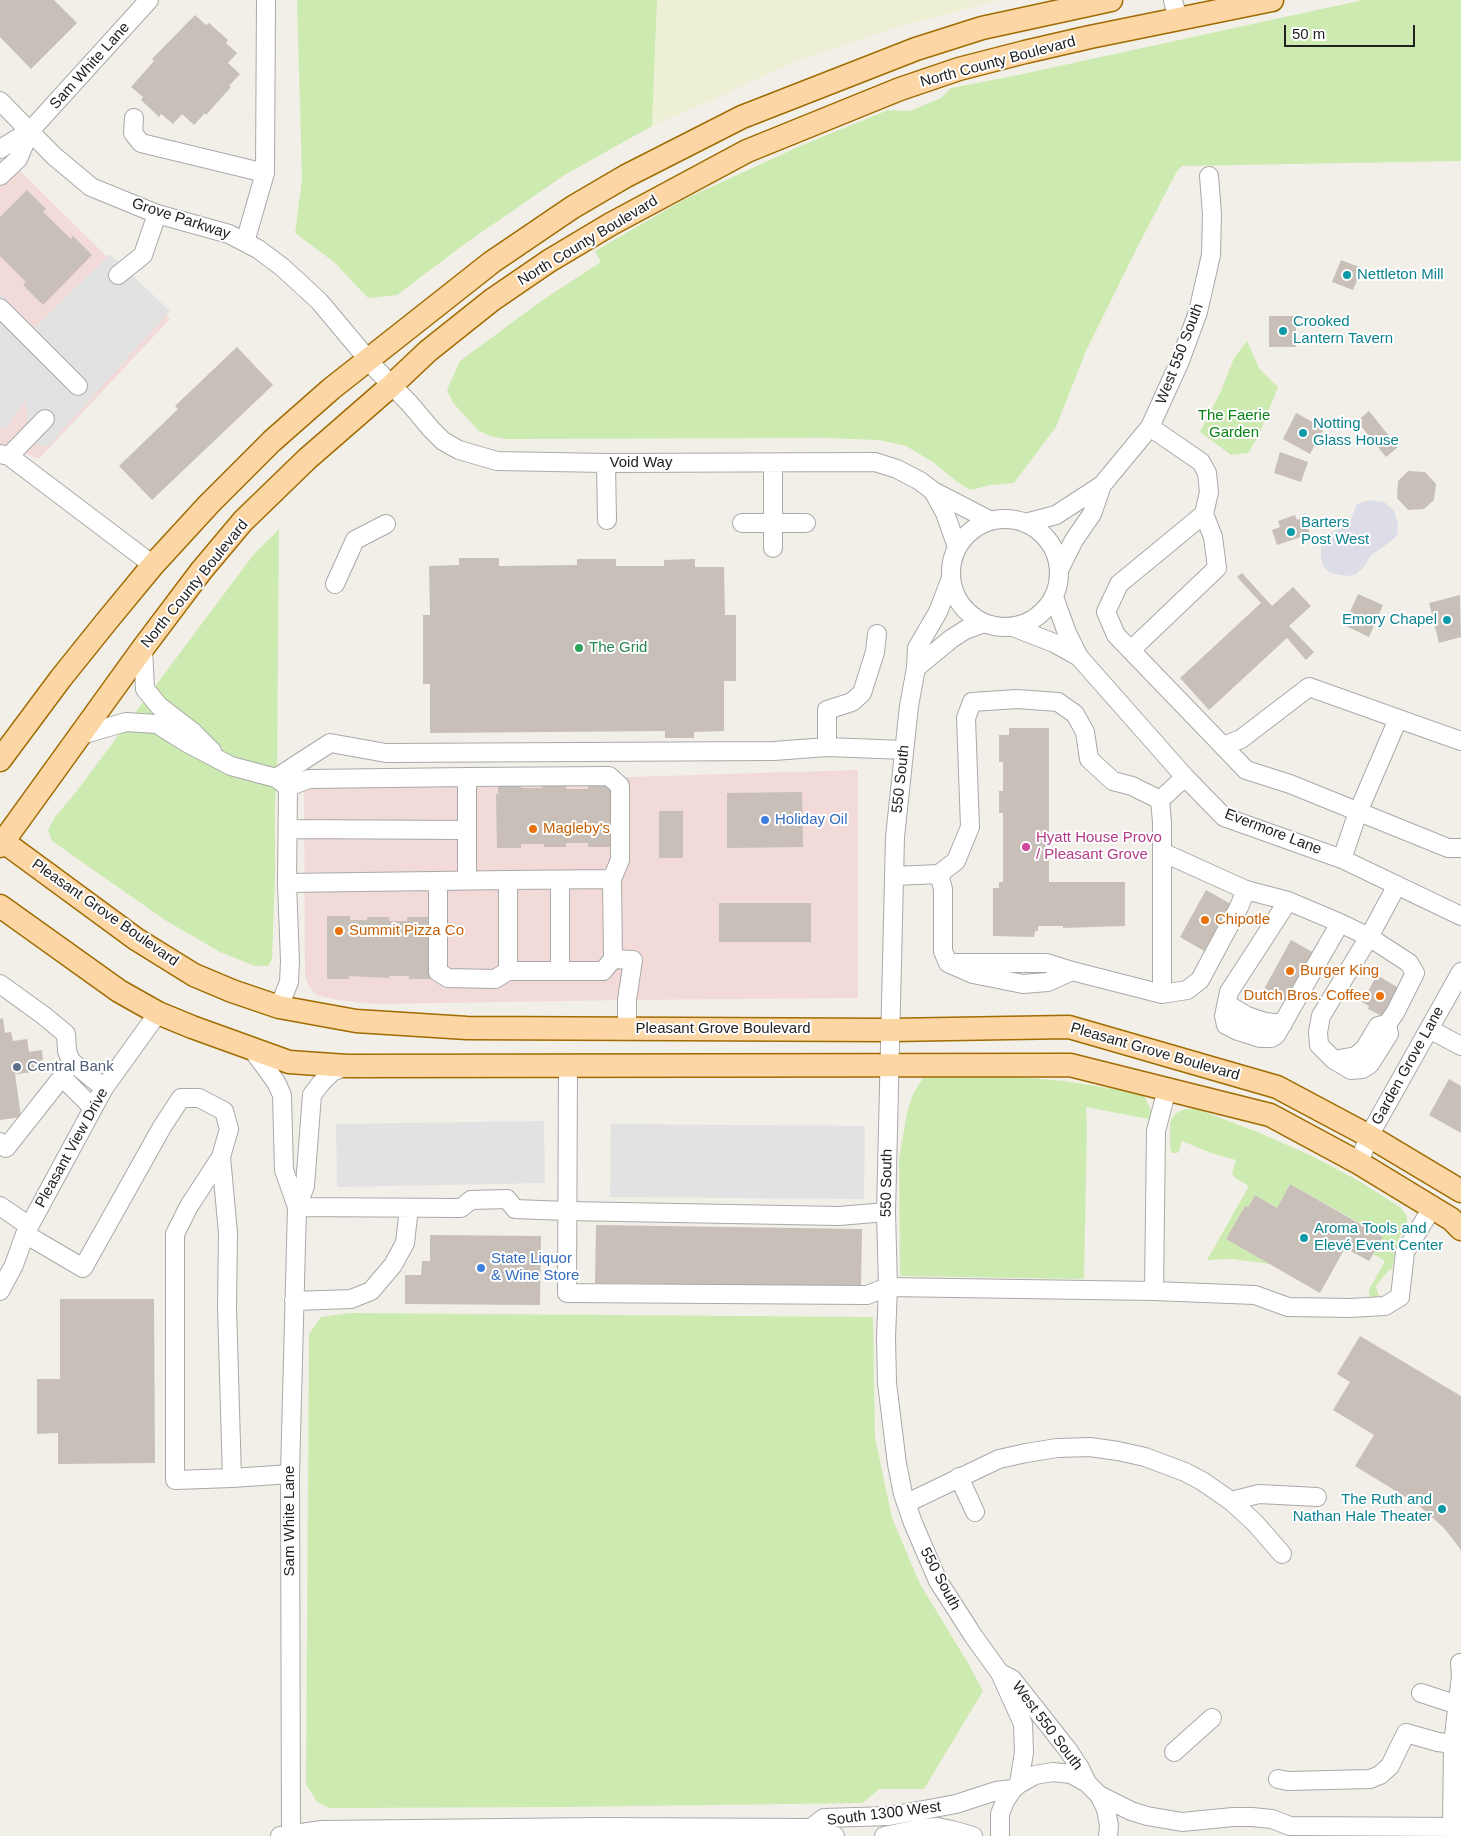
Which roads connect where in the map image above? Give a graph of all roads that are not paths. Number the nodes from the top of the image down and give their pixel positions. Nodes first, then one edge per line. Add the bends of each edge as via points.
1 (149, 0) edge
2 (266, 0) edge
3 (1111, 0) edge
4 (1272, 0) edge
5 (1175, 10) edge
6 (0, 101) edge
7 (134, 118) dead end
8 (30, 131) junction
9 (0, 149) edge
10 (265, 173) junction
11 (0, 176) edge
12 (1209, 176) dead end
13 (157, 214) junction
14 (244, 242) junction
15 (118, 275) dead end
16 (0, 308) edge
17 (372, 364) junction
18 (392, 385) junction
19 (78, 386) dead end
20 (45, 419) dead end
21 (1150, 427) junction
22 (5, 455) edge
23 (774, 462) junction
24 (606, 463) junction
25 (1102, 485) junction
26 (934, 491) junction
27 (1204, 514) junction
28 (607, 520) dead end
29 (991, 521) junction
30 (1025, 522) junction
31 (742, 523) dead end
32 (773, 523) junction
33 (806, 523) dead end
34 (386, 524) dead end
35 (957, 547) junction
36 (773, 548) dead end
37 (153, 565) junction
38 (1060, 568) junction
39 (951, 578) junction
40 (336, 584) dead end
41 (1054, 597) junction
42 (984, 623) junction
43 (1013, 627) junction
44 (877, 634) dead end
45 (143, 648) junction
46 (1131, 650) junction
47 (1079, 657) junction
48 (916, 668) junction
49 (1398, 719) junction
50 (81, 735) junction
51 (1461, 741) edge
52 (1222, 746) junction
53 (827, 747) junction
54 (904, 750) junction
55 (0, 760) edge
56 (220, 761) junction
57 (467, 777) junction
58 (1185, 777) junction
59 (282, 782) junction
60 (1160, 800) junction
61 (1358, 812) junction
62 (288, 830) junction
63 (467, 830) junction
64 (1, 842) edge
65 (1461, 848) edge
66 (1162, 852) junction
67 (1342, 859) junction
68 (939, 874) junction
69 (894, 876) junction
70 (612, 879) junction
71 (508, 880) junction
72 (560, 880) junction
73 (438, 881) junction
74 (467, 881) junction
75 (287, 883) junction
76 (1396, 885) junction
77 (1246, 890) junction
78 (1288, 901) junction
79 (0, 906) edge
80 (1461, 916) edge
81 (1340, 923) junction
82 (1368, 937) junction
83 (613, 959) junction
84 (560, 971) junction
85 (508, 972) junction
86 (1461, 972) edge
87 (0, 984) edge
88 (1162, 994) junction
89 (279, 1007) junction
90 (158, 1013) junction
91 (627, 1028) junction
92 (890, 1030) junction
93 (1429, 1030) junction
94 (1461, 1046) edge
95 (251, 1048) junction
96 (71, 1061) junction
97 (889, 1065) junction
98 (347, 1066) junction
99 (568, 1066) junction
100 (62, 1077) junction
101 (104, 1088) junction
102 (1167, 1089) junction
103 (93, 1108) junction
104 (1369, 1136) junction
105 (0, 1142) edge
106 (221, 1157) junction
107 (1359, 1163) junction
108 (1461, 1191) edge
109 (0, 1206) edge
110 (297, 1207) junction
111 (409, 1208) junction
112 (1432, 1208) junction
113 (568, 1211) junction
114 (886, 1212) junction
115 (1461, 1229) edge
116 (27, 1230) junction
117 (888, 1287) junction
118 (0, 1291) edge
119 (1154, 1291) junction
120 (294, 1301) junction
121 (290, 1474) junction
122 (959, 1477) junction
123 (232, 1478) junction
124 (1317, 1497) dead end
125 (1231, 1501) junction
126 (907, 1503) junction
127 (975, 1512) dead end
128 (1282, 1554) dead end
129 (1460, 1663) dead end
130 (1000, 1673) junction
131 (1421, 1693) dead end
132 (1460, 1705) edge
133 (1212, 1718) dead end
134 (1453, 1744) junction
135 (1174, 1752) dead end
136 (1278, 1779) dead end
137 (1016, 1787) junction
138 (1093, 1788) junction
139 (1290, 1826) junction
140 (1457, 1827) edge
141 (811, 1828) junction
142 (288, 1836) edge
143 (834, 1836) edge
144 (884, 1836) edge
145 (973, 1836) edge
146 (1000, 1836) edge
147 (1108, 1836) edge
148 (1276, 1836) edge

1 - 8 street, Sam White Lane
2 - 10 street
3 - 17 main road via 972,31 907,52 742,117 573,207 492,262
4 - 5 main road, North County Boulevard
5 - 18 main road, North County Boulevard via 1081,39 959,69 892,92 747,151 548,261 449,334
6 - 8 street, Grove Parkway
7 - 10 street via 133,133 141,143
8 - 9 street
8 - 11 street via 18,159
8 - 13 street, Grove Parkway via 91,186
10 - 14 street
12 - 21 street, West 550 South via 1211,255 1198,312
13 - 14 street, Grove Parkway via 229,234
13 - 15 street via 143,254
14 - 17 street, Grove Parkway via 282,267 319,301
16 - 19 street
17 - 18 street, Void Way
17 - 37 main road via 331,389 272,441
18 - 24 street, Void Way via 443,441 459,450 497,461
18 - 45 main road, North County Boulevard via 307,459 243,521
20 - 22 street
21 - 25 street, West 550 South
21 - 27 street via 1201,462 1207,473 1209,492
22 - 37 street
23 - 24 street, Void Way
23 - 26 street, Void Way via 876,462 897,468
23 - 32 street
24 - 28 street
25 - 30 street via 1056,515
25 - 38 street via 1092,514
26 - 29 street, Void Way
26 - 35 street
27 - 46 street via 1213,536 1217,568
27 - 46 street via 1119,584 1106,612 1116,635
29 - 30 street via 1014,519
29 - 35 street via 966,534
30 - 38 street via 1044,535 1055,550
31 - 32 street
32 - 33 street
32 - 36 street
34 - 40 street via 355,540
35 - 39 street
37 - 55 main road via 61,678
38 - 41 street
39 - 42 street via 954,594 962,607 974,619
39 - 48 street, 550 South via 938,612 917,648
41 - 43 street via 1037,618
41 - 47 street
42 - 43 street
42 - 48 street via 951,639
43 - 47 street
44 - 53 street via 876,652 862,693 852,702 827,710
45 - 50 main road, North County Boulevard
45 - 56 street via 145,690 206,743
46 - 52 street
47 - 58 street, Evermore Lane
48 - 54 street, 550 South
49 - 51 street
49 - 52 street via 1309,688 1241,739
49 - 61 street
50 - 56 street via 126,722 157,724
50 - 64 main road, North County Boulevard
52 - 61 street via 1246,770
53 - 54 street
53 - 59 street via 774,751 386,753 330,743
54 - 69 street, 550 South
56 - 59 street
57 - 59 street
57 - 63 street
57 - 70 street via 609,776 620,786 620,860
58 - 60 street
58 - 67 street, Evermore Lane via 1224,817
59 - 62 street
60 - 66 street
60 - 68 street via 1113,781 1089,759 1085,732 1075,714 1058,702 1017,699 972,702 966,718 970,827 956,861
61 - 65 street via 1448,848
61 - 67 street
62 - 63 street
62 - 75 street
63 - 74 street
64 - 89 main road, Pleasant Grove Boulevard via 136,939 194,975
66 - 77 street
66 - 88 street
67 - 76 street, Evermore Lane
68 - 69 street
68 - 88 street via 943,890 943,951 948,963 973,974 1023,984 1048,982 1072,971
69 - 92 street, 550 South
70 - 72 street
70 - 83 street
71 - 72 street
71 - 74 street
71 - 85 street
72 - 84 street
73 - 74 street
73 - 75 street
73 - 85 street via 438,972 448,978 495,979
75 - 89 street via 289,982
76 - 80 street, Evermore Lane
76 - 82 street
77 - 78 street
77 - 88 street via 1200,980 1187,990
78 - 81 street
78 - 81 street via 1228,998 1224,1016 1226,1024 1238,1031 1260,1038 1276,1035
79 - 90 main road, Pleasant Grove Boulevard via 119,991
81 - 82 street
82 - 82 street via 1321,1016 1318,1032 1319,1045 1334,1060 1351,1070 1370,1064 1389,1034 1387,1024 1415,973 1409,963
83 - 84 street via 603,971
83 - 91 street via 633,960
84 - 85 street
86 - 93 street, Garden Grove Lane
87 - 96 street via 66,1034
89 - 91 main road, Pleasant Grove Boulevard via 356,1021 398,1024 467,1028
90 - 95 main road, Pleasant Grove Boulevard
90 - 101 street, Pleasant View Drive
91 - 92 main road, Pleasant Grove Boulevard
92 - 97 street, 550 South
92 - 104 main road, Pleasant Grove Boulevard via 1069,1027 1277,1086
93 - 94 street
93 - 104 street, Garden Grove Lane
95 - 98 main road, Pleasant Grove Boulevard via 289,1062
95 - 110 street, Sam White Lane via 282,1095 284,1170
96 - 100 street
96 - 101 street
97 - 99 main road, Pleasant Grove Boulevard
97 - 102 main road, Pleasant Grove Boulevard via 1070,1065
97 - 114 street, 550 South
98 - 99 main road, Pleasant Grove Boulevard
98 - 110 street, Sam White Lane via 332,1072 312,1095 306,1186
99 - 113 street
100 - 103 street
100 - 105 street via 6,1148
101 - 103 street, Pleasant View Drive
102 - 107 main road, Pleasant Grove Boulevard via 1270,1115
102 - 119 street via 1156,1131
103 - 116 street, Pleasant View Drive
104 - 107 street, Garden Grove Lane
104 - 108 main road, Pleasant Grove Boulevard
106 - 116 street via 229,1129 224,1111 199,1098 181,1098 82,1268
106 - 123 street via 228,1232
106 - 123 street via 175,1234 176,1480
107 - 112 main road, Pleasant Grove Boulevard
109 - 116 street
110 - 111 street
110 - 120 street, Sam White Lane
111 - 113 street via 461,1208 471,1200 507,1199 515,1209
111 - 120 street via 405,1243 393,1265 371,1290 351,1299
112 - 115 main road, Pleasant Grove Boulevard
112 - 119 street via 1405,1252 1400,1297 1385,1306 1288,1307 1255,1295
113 - 114 street via 839,1216
113 - 117 street via 567,1293 867,1295
114 - 117 street, 550 South
116 - 118 street, Pleasant View Drive
117 - 119 street
117 - 126 street, 550 South via 886,1384 897,1464
120 - 121 street, Sam White Lane
121 - 123 street
121 - 142 street, Sam White Lane
122 - 125 street via 999,1460 1026,1453 1090,1447 1169,1465 1202,1481
122 - 126 street
122 - 127 street
124 - 125 street via 1259,1494
125 - 128 street
126 - 130 street, 550 South via 938,1581
129 - 132 street
130 - 137 street, West 550 South via 1023,1724 1024,1752
130 - 138 street, West 550 South via 1012,1679 1068,1750
131 - 132 street
132 - 134 street
133 - 135 street
134 - 136 street via 1406,1733 1390,1766 1370,1779
134 - 140 street
137 - 138 street, South 1300 West via 1035,1775 1053,1772 1071,1774
137 - 141 street, South 1300 West via 921,1811 889,1816 824,1818
137 - 146 street, West 550 South via 1000,1814
138 - 139 street via 1131,1811 1166,1821 1252,1817 1272,1819
138 - 147 street, West 550 South via 1106,1810
139 - 140 street
139 - 148 street
141 - 142 street via 322,1830
141 - 143 street, South 1300 West via 820,1834
144 - 145 street, South 1300 West via 937,1827

